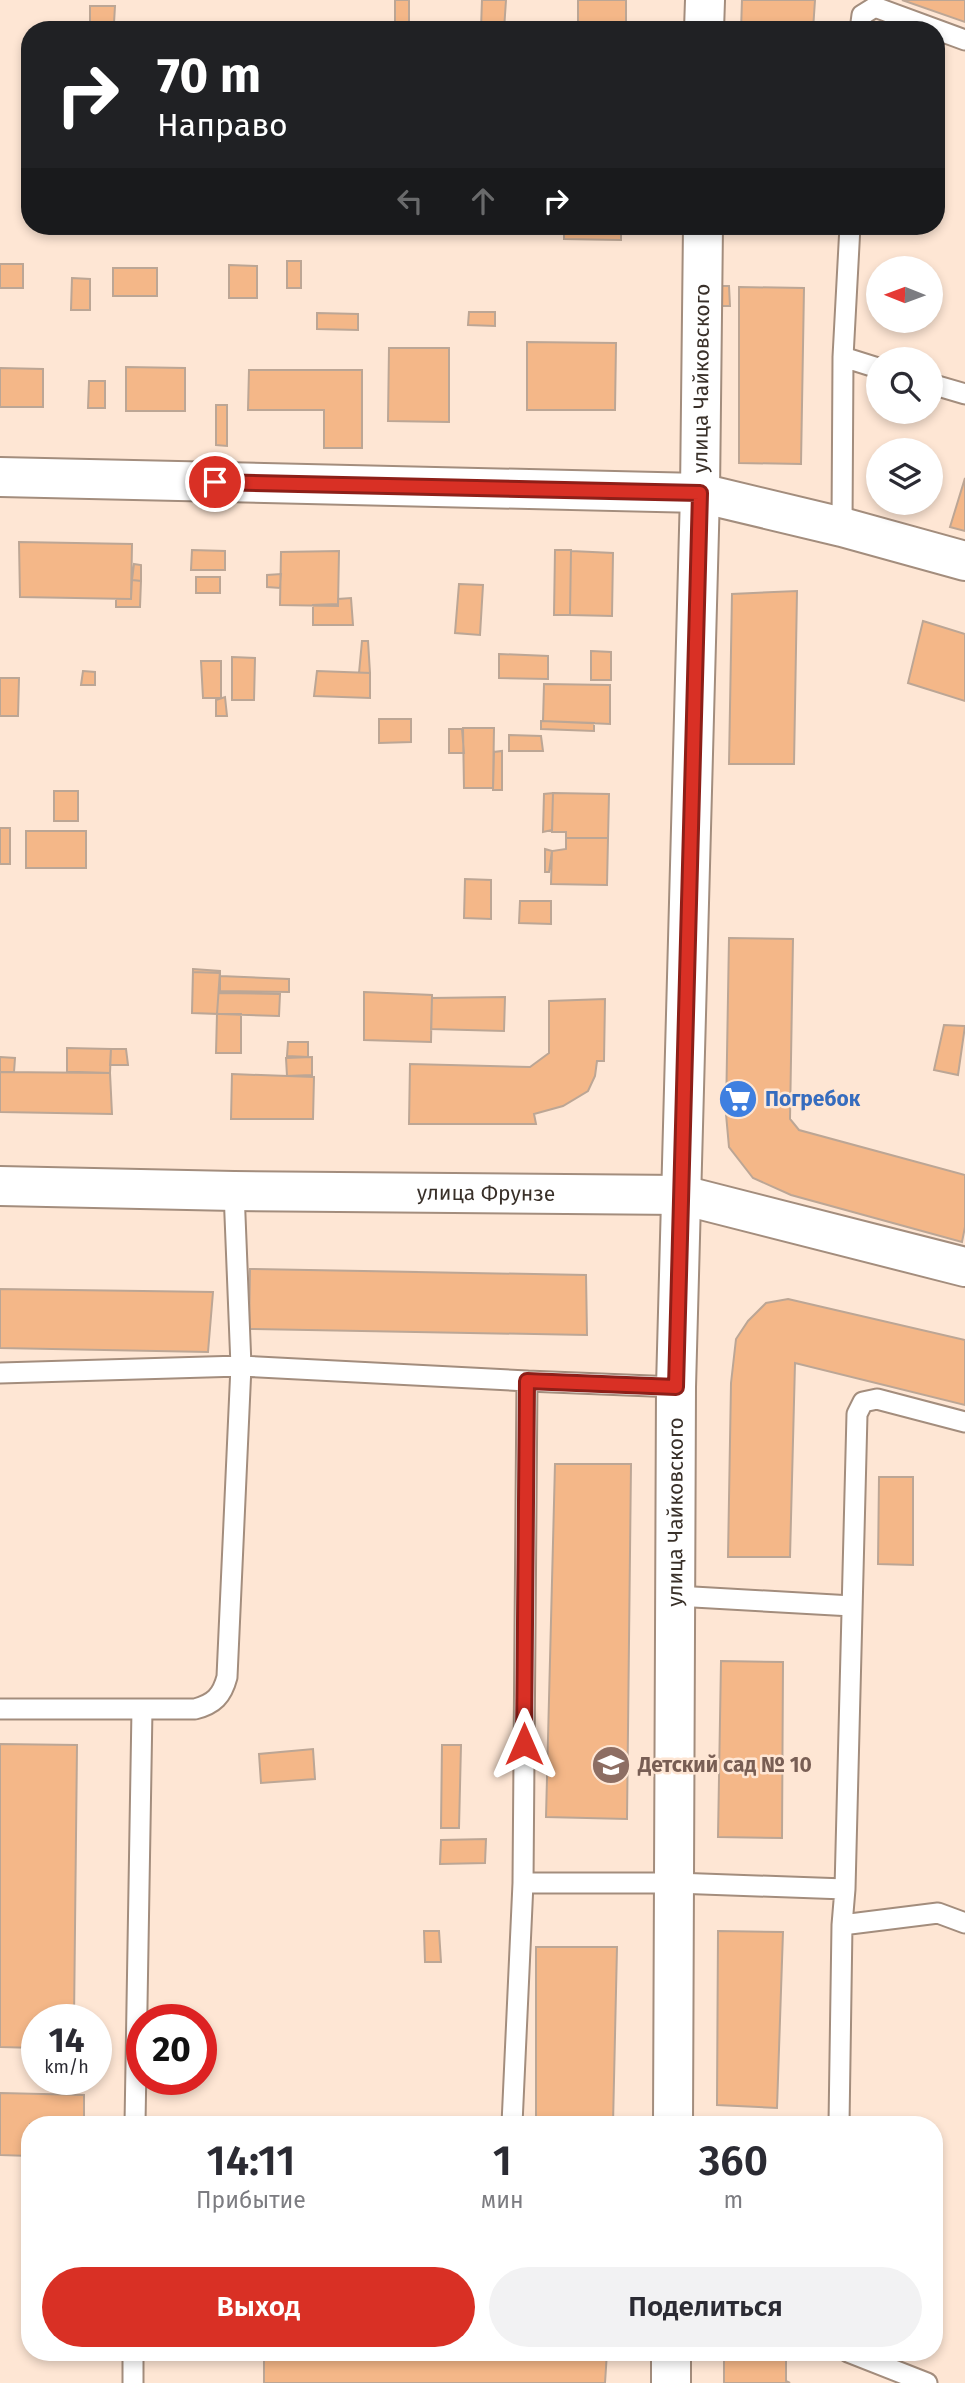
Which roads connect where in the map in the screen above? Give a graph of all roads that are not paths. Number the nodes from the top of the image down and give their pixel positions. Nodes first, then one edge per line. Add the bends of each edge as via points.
1 (705, 0) edge
2 (704, 21) edge
3 (861, 21) edge
4 (913, 21) edge
5 (945, 33) edge
6 (965, 40) edge
7 (703, 235) edge
8 (850, 235) edge
9 (843, 358) junction
10 (866, 365) edge
11 (943, 388) edge
12 (965, 394) edge
13 (0, 477) edge
14 (700, 493) junction
15 (842, 527) junction
16 (965, 561) edge
17 (0, 1186) edge
18 (234, 1191) junction
19 (682, 1195) junction
20 (965, 1268) edge
21 (241, 1366) junction
22 (0, 1373) edge
23 (527, 1381) junction
24 (676, 1387) junction
25 (965, 1422) edge
26 (676, 1596) junction
27 (852, 1606) junction
28 (0, 1709) edge
29 (142, 1709) junction
30 (523, 1883) junction
31 (675, 1883) junction
32 (845, 1889) junction
33 (965, 1923) edge
34 (842, 1925) junction
35 (135, 2116) edge
36 (512, 2116) edge
37 (673, 2116) edge
38 (839, 2116) edge
39 (133, 2361) edge
40 (671, 2361) edge
41 (871, 2361) edge
42 (133, 2383) edge
43 (671, 2383) edge
44 (927, 2383) edge

1 - 2 street
3 - 4 lane via 862,15 875,7
5 - 6 lane
7 - 14 street, улица Чайковского
8 - 9 lane
9 - 10 lane
9 - 15 lane
11 - 12 lane
13 - 14 street
14 - 15 street
14 - 19 street, улица Чайковского
15 - 16 street
17 - 18 street, улица Фрунзе
18 - 19 street, улица Фрунзе
18 - 21 lane
19 - 20 street, улица Фрунзе
19 - 24 street, улица Чайковского
21 - 22 lane
21 - 23 lane
21 - 29 lane via 224,1689 207,1706 195,1709
23 - 24 lane
23 - 30 lane
24 - 26 street, улица Чайковского
25 - 27 lane via 877,1399 859,1407
26 - 27 lane
26 - 31 street, улица Чайковского
27 - 32 lane
28 - 29 lane
29 - 35 lane
30 - 31 lane
30 - 36 lane
31 - 32 lane
31 - 37 street, улица Чайковского
32 - 34 lane
33 - 34 lane via 938,1913
34 - 38 lane
39 - 42 lane
40 - 43 street
41 - 44 lane

